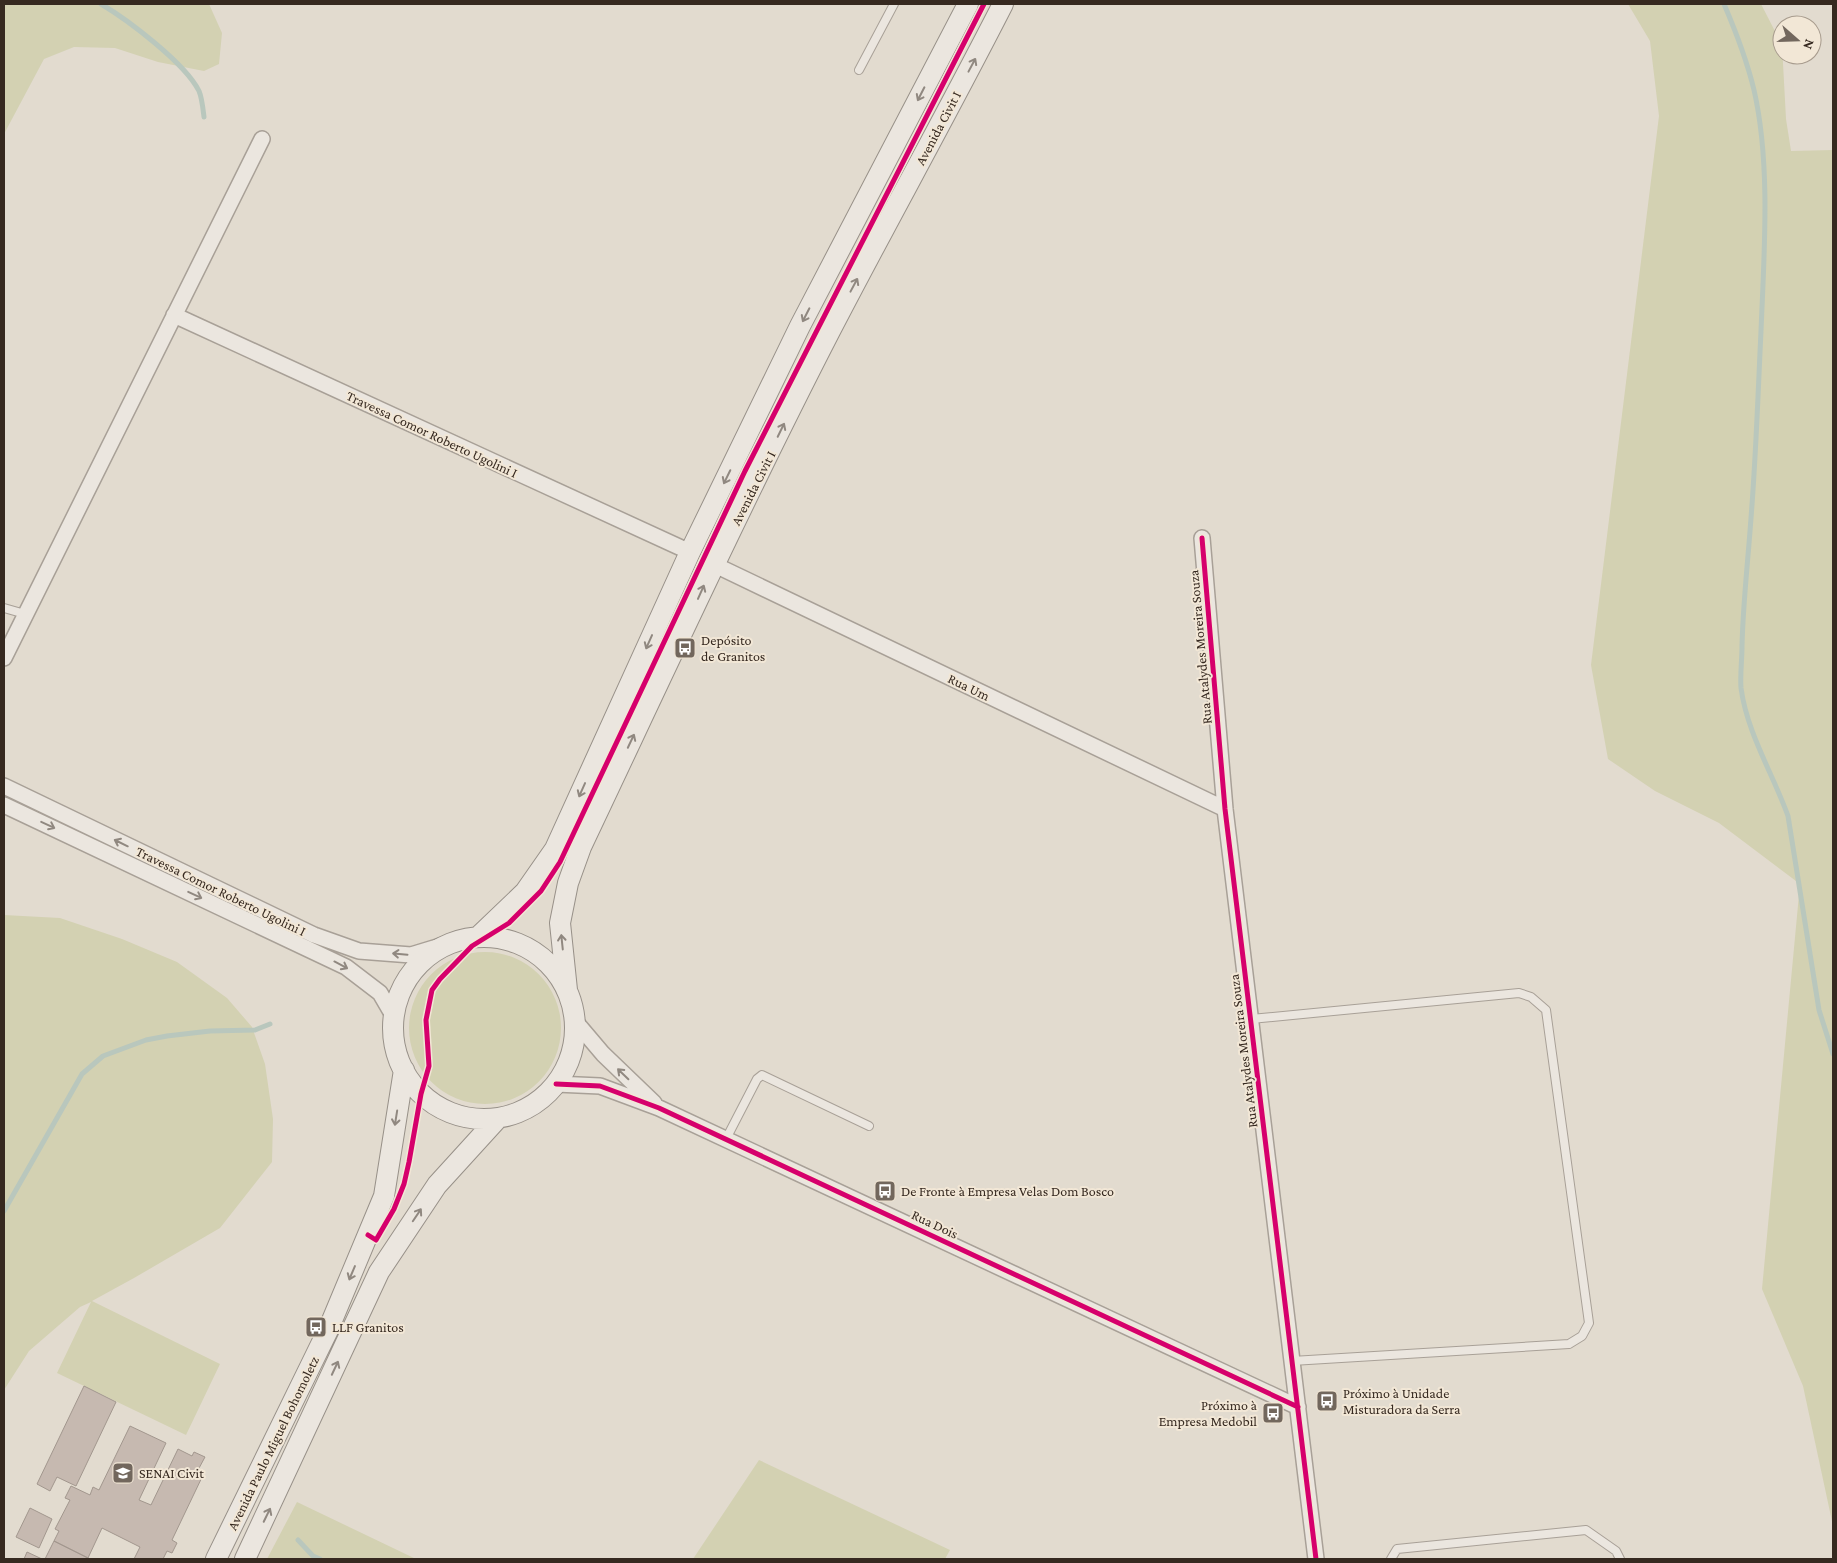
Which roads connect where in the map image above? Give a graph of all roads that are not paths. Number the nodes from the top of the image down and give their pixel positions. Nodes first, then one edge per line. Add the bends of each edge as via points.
1 (894, 4) edge
2 (968, 4) edge
3 (1003, 4) edge
4 (859, 70) dead end
5 (262, 139) dead end
6 (174, 315) junction
7 (1202, 538) dead end
8 (690, 552) junction
9 (713, 564) junction
10 (4, 608) edge
11 (25, 614) junction
12 (4, 658) edge
13 (4, 786) edge
14 (4, 805) edge
15 (1225, 809) junction
16 (478, 937) junction
17 (447, 944) junction
18 (568, 990) junction
19 (394, 1017) junction
20 (1251, 1019) junction
21 (575, 1021) junction
22 (404, 1070) junction
23 (556, 1084) junction
24 (659, 1108) junction
25 (498, 1118) junction
26 (869, 1126) dead end
27 (726, 1139) junction
28 (1292, 1361) junction
29 (1298, 1407) junction
30 (216, 1559) edge
31 (246, 1559) edge
32 (1316, 1559) edge
33 (1391, 1559) edge
34 (1620, 1559) edge

1 - 4 lane
2 -> 8 main road, Avenida Civit I via 800,326
9 -> 3 main road, Avenida Civit I via 830,332
5 - 6 street
6 - 8 street, Travessa Comor Roberto Ugolini I
6 - 11 street
7 - 15 street, Rua Atalydes Moreira Souza
8 -> 16 main road, Avenida Civit I via 555,848 525,892
9 - 15 street, Rua Um
18 -> 9 main road, Avenida Civit I via 560,923 568,883 581,847
10 - 11 lane
11 - 12 street
17 -> 13 street, Travessa Comor Roberto Ugolini I via 411,956 359,951 314,936
14 -> 19 street, Travessa Comor Roberto Ugolini I via 346,967 380,993
15 - 20 street, Rua Atalydes Moreira Souza
16 - 17 main road
16 - 18 main road via 505,939 531,949 552,967
17 - 19 main road via 427,957 411,974 400,994
18 - 21 main road, Avenida Civit I
19 - 22 main road via 395,1044
20 - 28 street, Rua Atalydes Moreira Souza
20 - 28 lane via 1519,993 1531,997 1546,1010 1588,1323 1582,1336 1569,1344
21 - 23 main road, Avenida Civit I via 571,1054
24 -> 21 street, Rua Dois via 603,1054
22 - 25 main road via 427,1099 449,1112 473,1118
22 -> 30 main road, Avenida Paulo Miguel Bohomoletz via 384,1196 328,1330
23 - 24 street, Rua Dois via 600,1086
23 - 25 main road, Avenida Civit I via 530,1106
24 - 27 street, Rua Dois
31 -> 25 main road, Avenida Paulo Miguel Bohomoletz via 379,1272 437,1185
26 - 27 lane via 762,1075
27 - 29 street, Rua Dois
28 - 29 street, Rua Atalydes Moreira Souza
29 - 32 street, Rua Atalydes Moreira Souza
33 - 34 lane via 1397,1549 1586,1530 1616,1551

